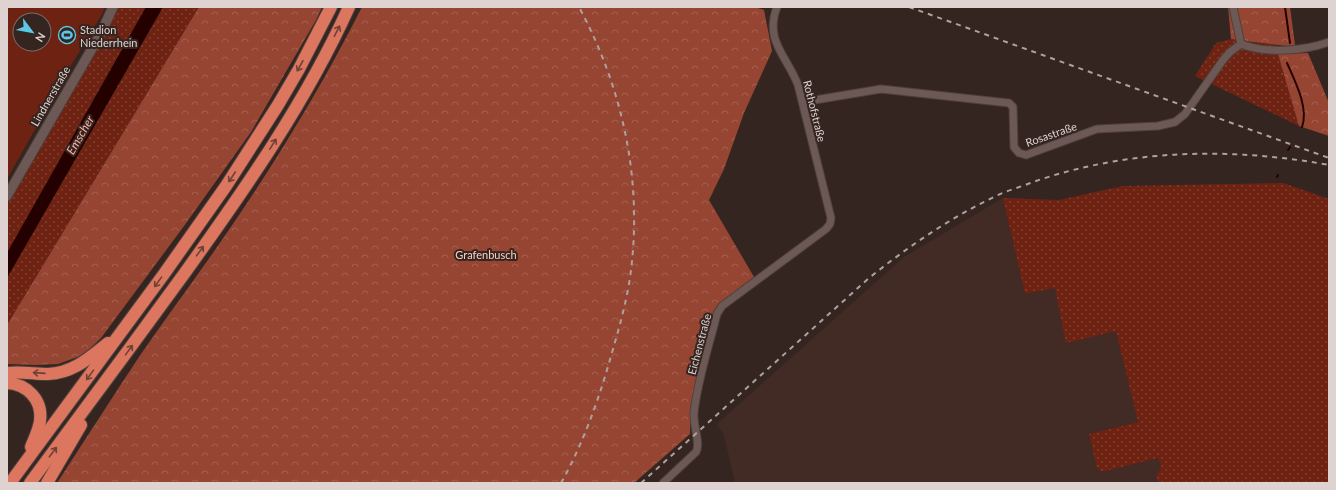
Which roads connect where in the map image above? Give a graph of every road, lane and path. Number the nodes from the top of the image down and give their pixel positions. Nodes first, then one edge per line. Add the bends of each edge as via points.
1 (113, 7) edge
2 (331, 7) edge
3 (349, 7) edge
4 (777, 7) edge
5 (1234, 7) edge
6 (1329, 42) edge
7 (1241, 44) junction
8 (802, 102) junction
9 (7, 196) edge
10 (830, 224) joint
11 (121, 332) junction
12 (7, 373) edge
13 (7, 383) edge
14 (97, 392) junction
15 (26, 462) junction
16 (10, 483) edge
17 (30, 483) edge
18 (47, 483) edge
19 (663, 483) edge

1 - 9 street, Lindnerstraße via 101,33
2 -> 11 highway via 299,69 256,141
14 -> 3 highway via 240,195 292,114
4 - 8 street, Rothofstraße via 772,23 774,39 795,78
5 - 7 street
6 - 7 street via 1289,50 1255,48
7 - 8 street, Rosastraße via 1223,60 1184,114 1175,122 1158,126 1097,129 1026,155 1019,153 1014,147 1013,107 1009,104 881,89
8 - 10 street, Rothofstraße via 831,218
10 - 19 street, Eichenstraße via 719,310 695,403 694,429 698,449
11 -> 12 highway via 86,361 63,372
11 -> 15 highway
13 - 15 highway via 22,386 30,392 37,400 40,410 39,426
17 -> 14 highway
14 - 18 highway
15 - 16 highway

